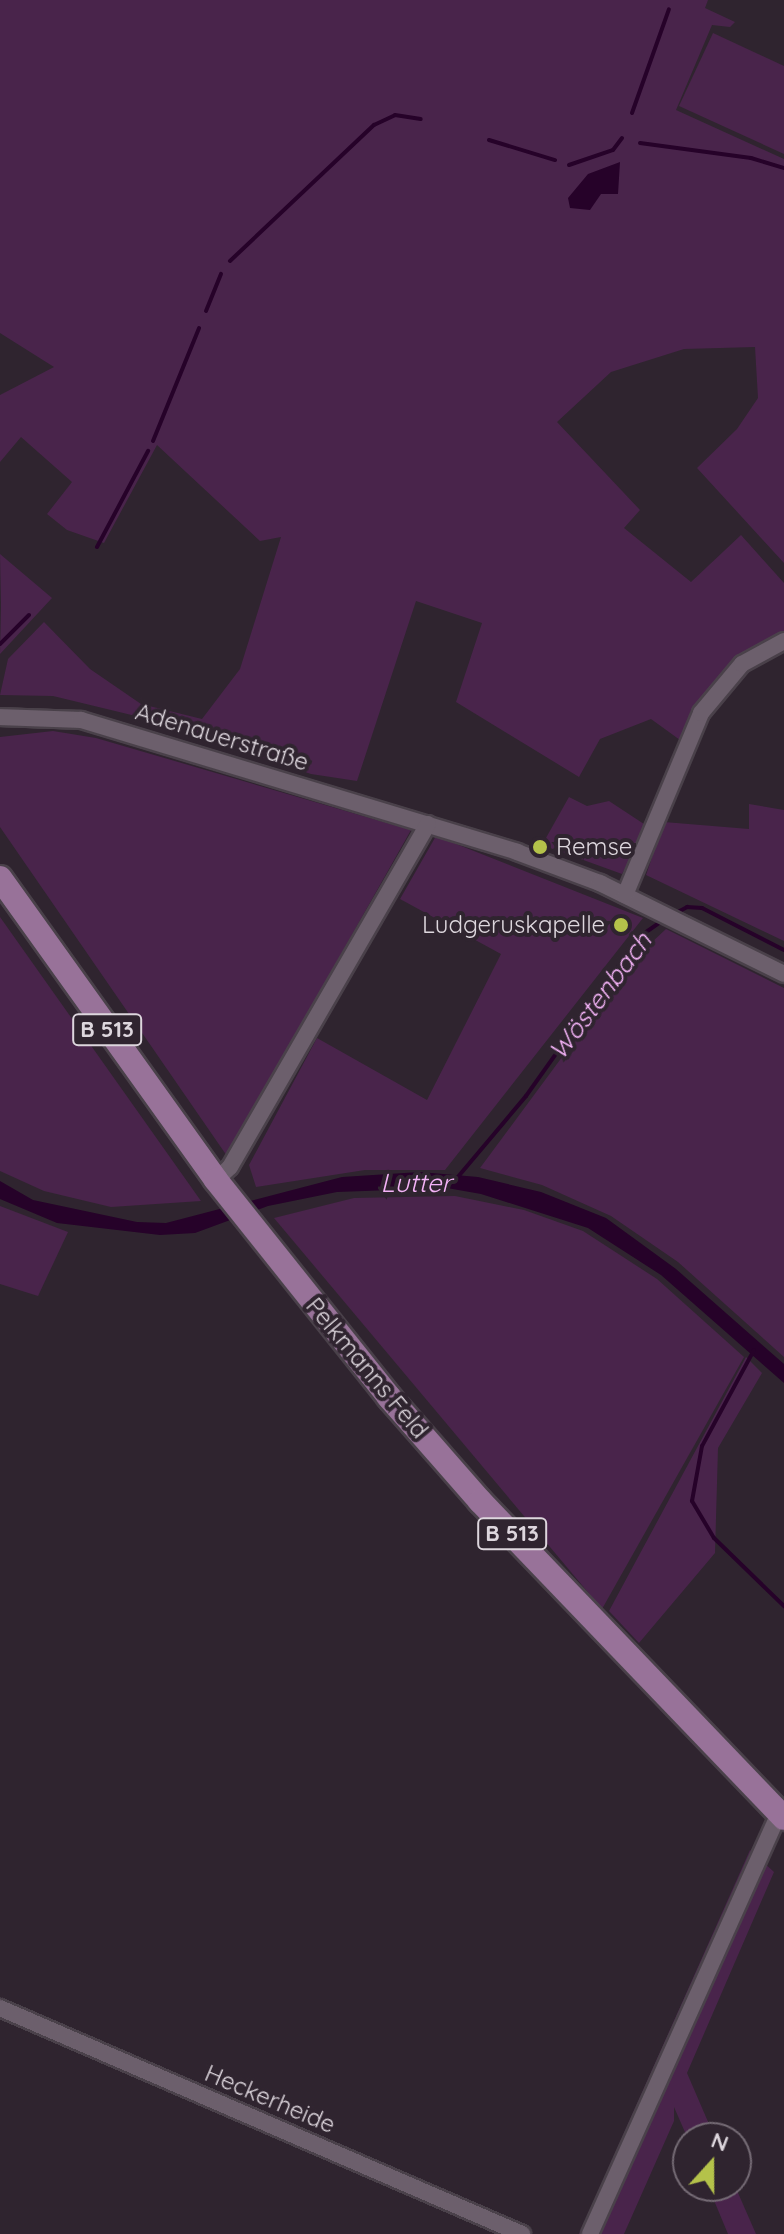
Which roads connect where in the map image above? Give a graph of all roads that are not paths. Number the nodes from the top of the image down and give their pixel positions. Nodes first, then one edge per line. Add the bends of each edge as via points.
1 (784, 641) edge
2 (0, 717) edge
3 (428, 824) junction
4 (0, 878) edge
5 (625, 895) junction
6 (784, 974) edge
7 (221, 1187) junction
8 (781, 1815) edge
9 (0, 2008) edge
10 (522, 2234) edge
11 (590, 2234) edge

1 - 5 street via 742,664 701,713
2 - 3 street, Adenauerstraße via 81,720
3 - 5 street, Adenauerstraße via 536,858
3 - 7 street
4 - 7 main road, Pelkmanns Feld / B 513
5 - 6 street, Adenauerstraße
7 - 8 main road, Pelkmanns Feld / B 513 via 480,1501
8 - 11 street
9 - 10 street, Heckerheide

